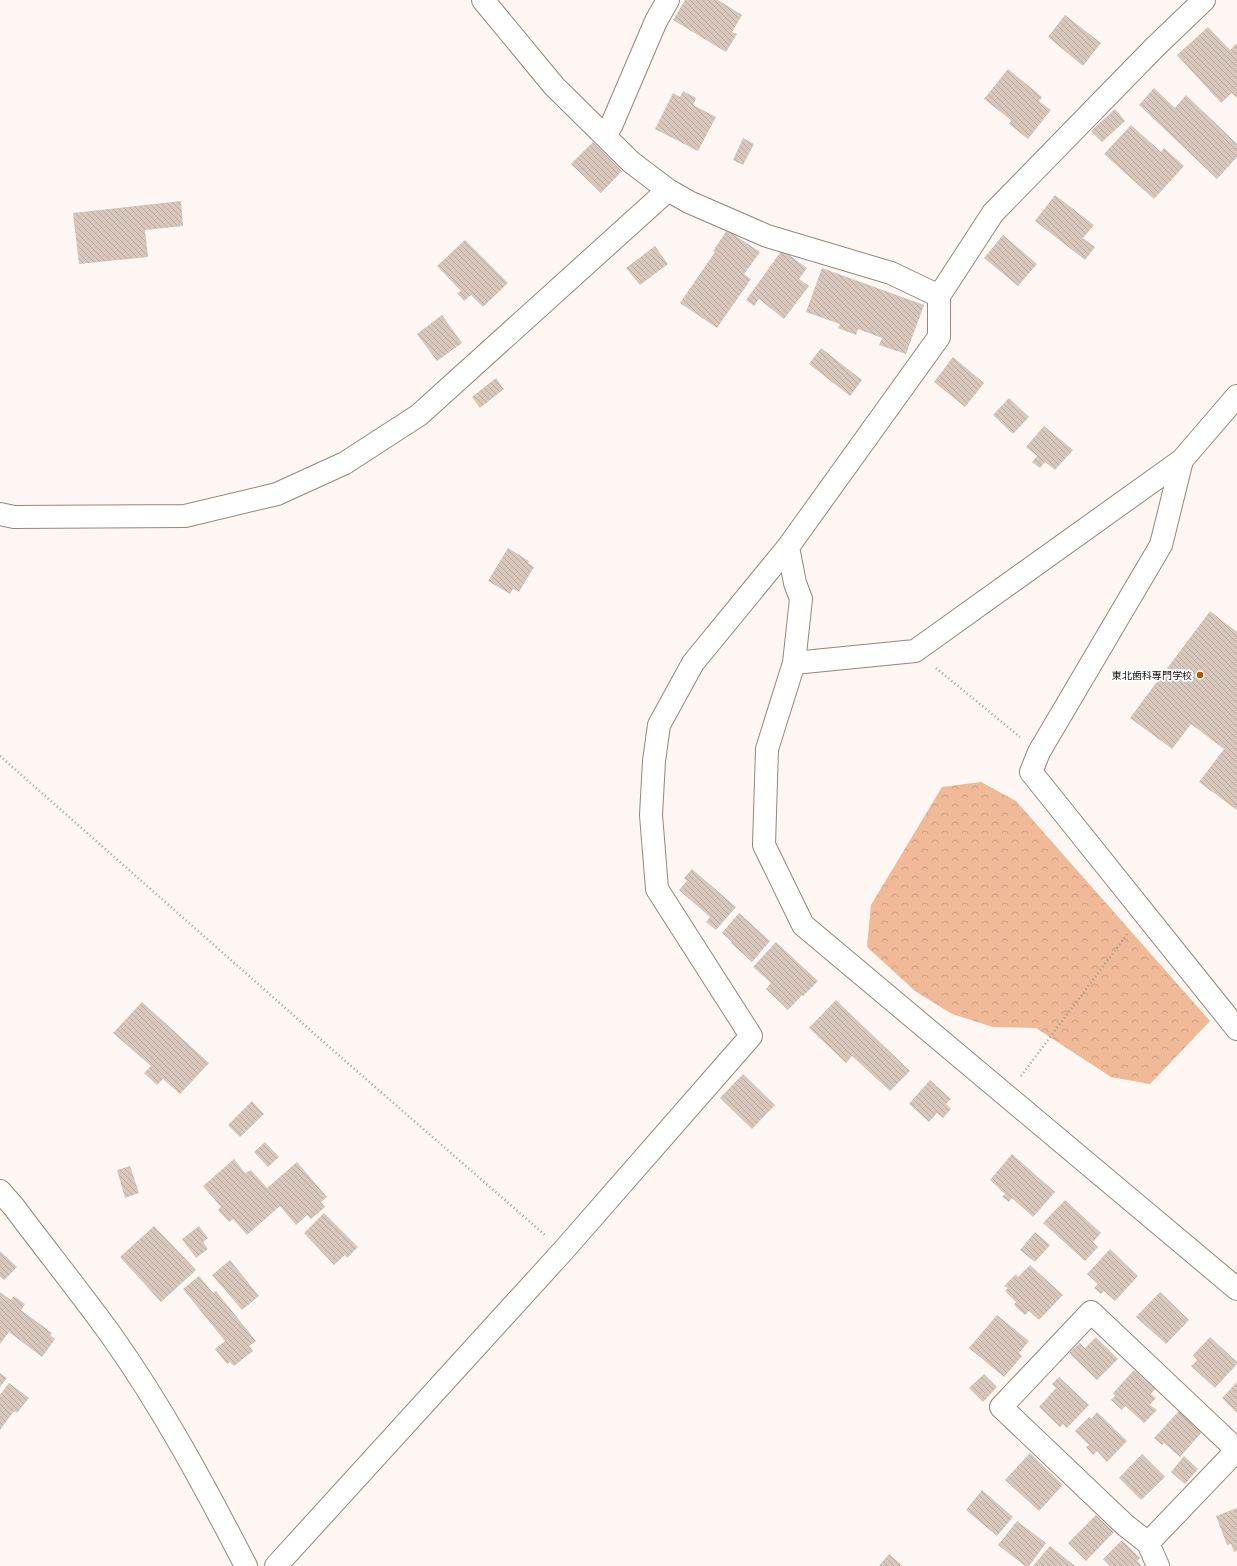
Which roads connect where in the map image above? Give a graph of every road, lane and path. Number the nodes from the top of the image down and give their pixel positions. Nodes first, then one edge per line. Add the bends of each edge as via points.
1 (483, 0) edge
2 (668, 0) edge
3 (1204, 0) edge
4 (605, 136) junction
5 (668, 190) junction
6 (939, 296) junction
7 (1237, 396) edge
8 (1182, 460) junction
9 (0, 514) edge
10 (788, 547) junction
11 (915, 651) junction
12 (794, 663) junction
13 (1039, 752) junction
14 (0, 756) edge
15 (1143, 913) junction
16 (1237, 1029) edge
17 (1006, 1095) junction
18 (0, 1190) edge
19 (563, 1251) junction
20 (1237, 1289) edge
21 (1148, 1543) junction
22 (246, 1566) edge
23 (276, 1566) edge
24 (1158, 1566) edge

1 - 4 street via 554,86
2 - 4 street via 656,20
3 - 6 street via 993,213
4 - 5 street via 631,162
5 - 6 street via 689,202 767,236 891,273
5 - 9 street via 420,415 345,463 277,494 185,516 14,517
6 - 10 street via 938,337
7 - 8 street
8 - 11 street
8 - 13 street via 1161,545
10 - 12 street via 795,583 802,598
10 - 19 street via 693,663 659,725 654,761 651,815 657,889 752,1036
11 - 12 street
11 - 13 path
12 - 17 street via 767,749 764,845 803,925
13 - 15 street via 1031,772
14 - 19 path
15 - 16 street
15 - 17 path
17 - 20 street
18 - 22 street via 116,1342 161,1412
19 - 23 street
21 - 21 street via 1125,1525 1001,1407 1091,1312 1237,1450
21 - 24 street

